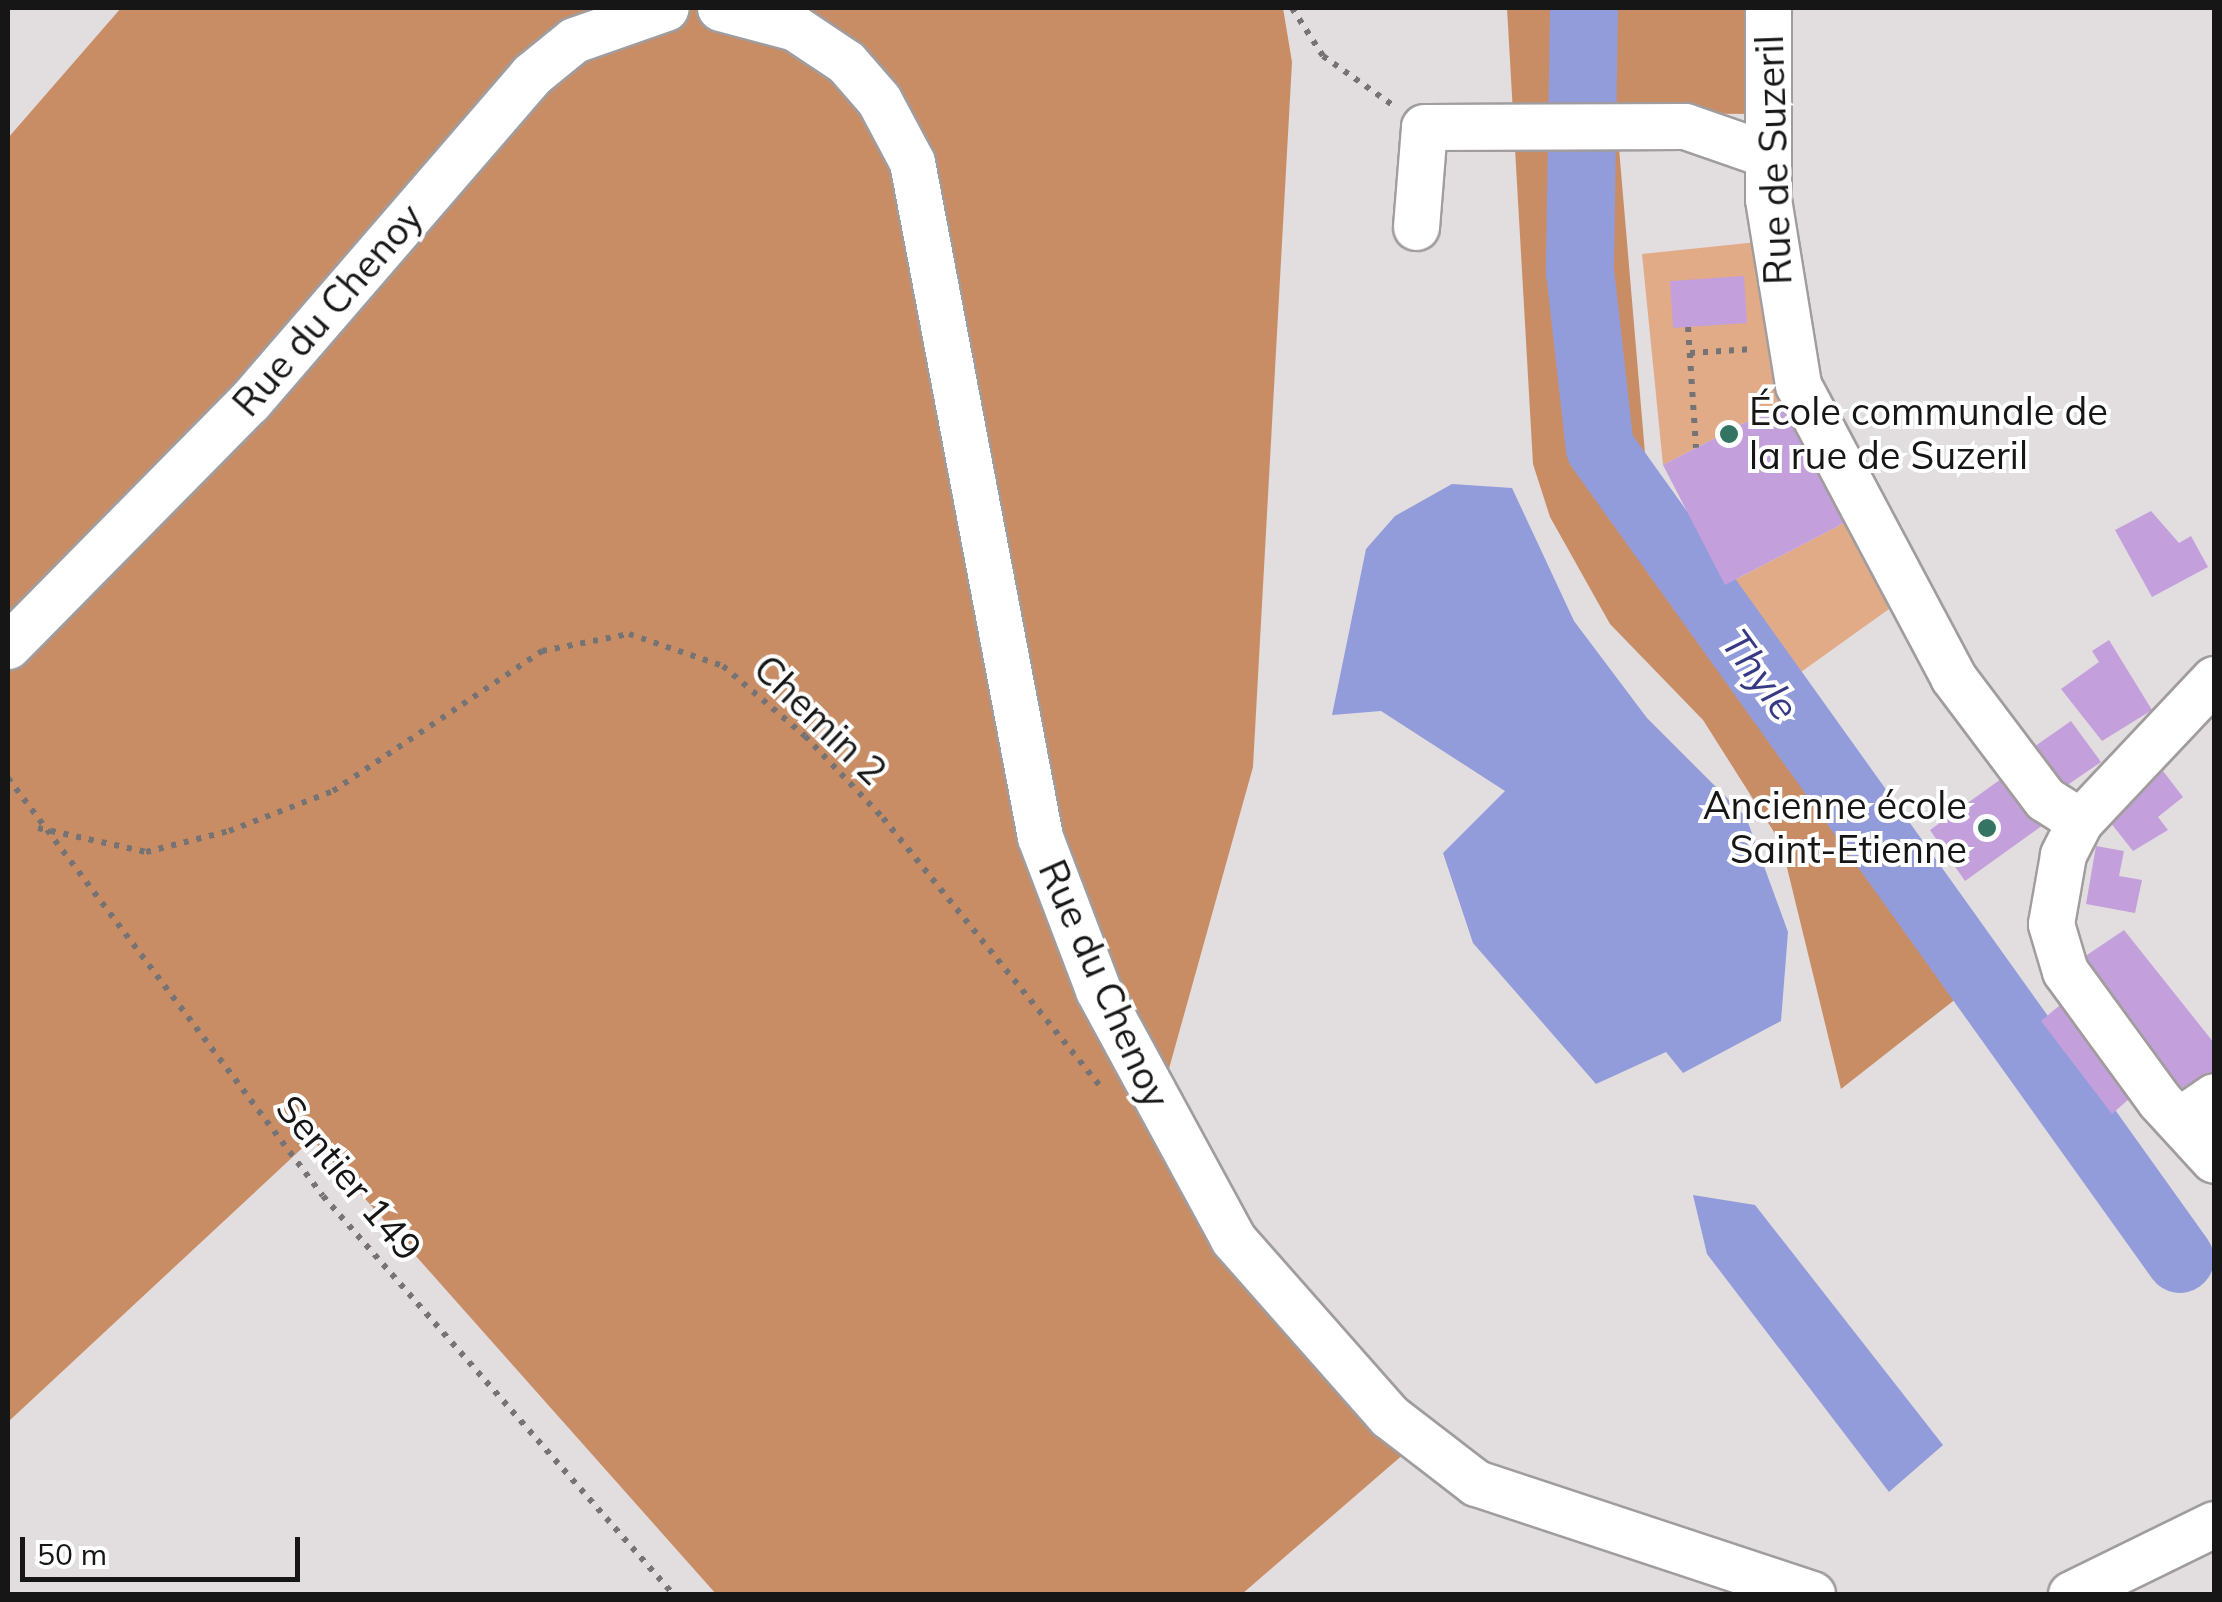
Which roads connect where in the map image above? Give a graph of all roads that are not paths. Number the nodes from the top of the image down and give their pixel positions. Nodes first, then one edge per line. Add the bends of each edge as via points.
1 (666, 8) edge
2 (720, 8) edge
3 (1768, 8) edge
4 (1766, 154) junction
5 (1416, 227) dead end
6 (8, 646) edge
7 (2214, 679) edge
8 (2080, 821) junction
9 (2197, 1108) edge
10 (2214, 1160) edge
11 (2214, 1524) edge
12 (1812, 1594) edge
13 (2071, 1594) edge

1 - 6 street, Rue du Chenoy via 574,40 531,75 250,402
2 - 12 street, Rue du Chenoy via 795,28 846,62 879,100 912,162 1040,838 1098,990 1233,1239 1366,1392 1476,1483
3 - 4 street, Rue de Suzeril
4 - 5 street via 1685,126 1424,127
4 - 8 street, Rue de Suzeril via 1782,318 1798,386 1953,677 2045,799
7 - 8 street
8 - 9 street via 2063,855 2052,944
9 - 10 street
11 - 13 street

